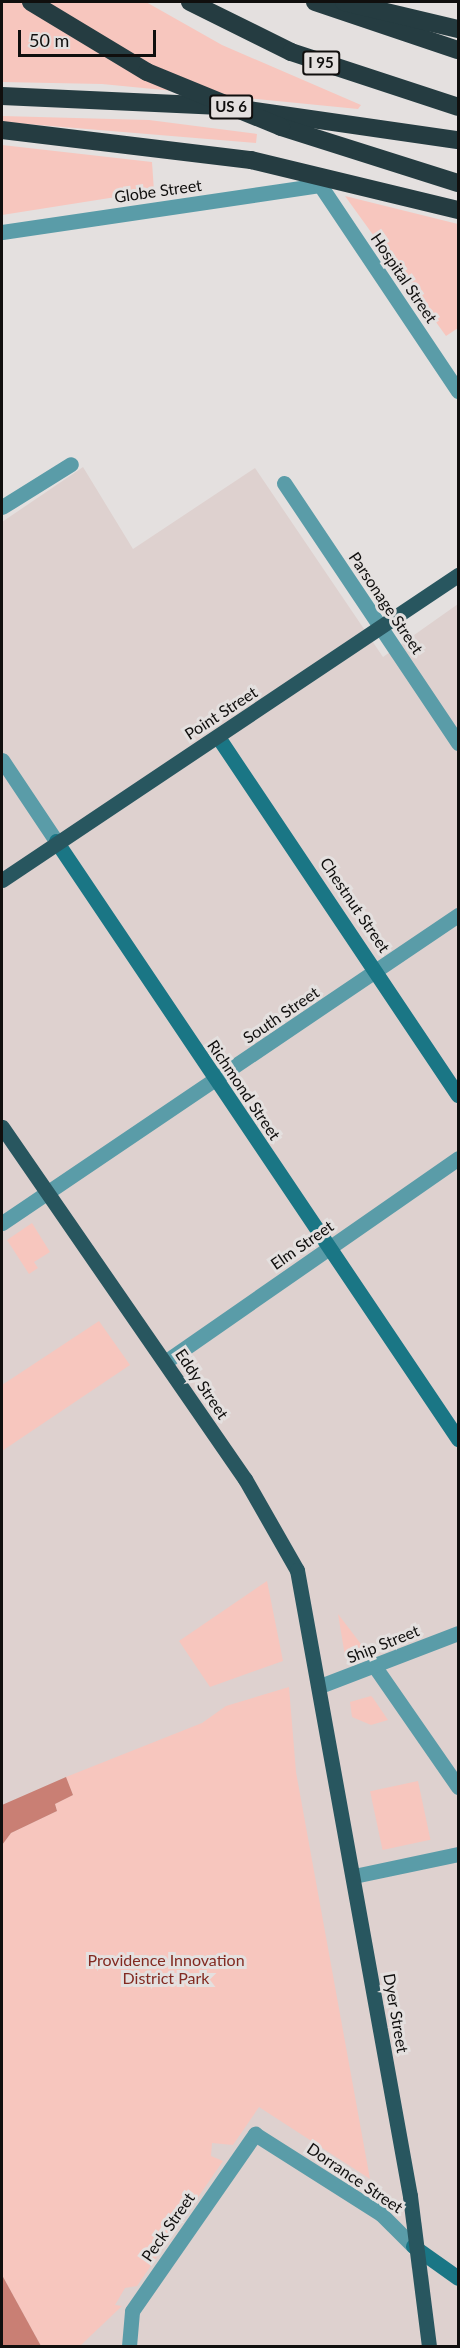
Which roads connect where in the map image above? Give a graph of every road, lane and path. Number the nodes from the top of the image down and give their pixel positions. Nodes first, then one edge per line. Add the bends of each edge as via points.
1 (31, 2) edge
2 (190, 2) edge
3 (315, 2) edge
4 (344, 2) edge
5 (459, 29) edge
6 (459, 50) edge
7 (2, 96) edge
8 (459, 107) edge
9 (2, 130) edge
10 (459, 140) edge
11 (459, 183) edge
12 (320, 185) joint
13 (459, 210) edge
14 (2, 232) edge
15 (459, 391) edge
16 (71, 464) dead end
17 (284, 483) dead end
18 (2, 507) edge
19 (459, 575) edge
20 (381, 628) junction
21 (218, 736) junction
22 (459, 743) edge
23 (2, 760) edge
24 (56, 841) junction
25 (2, 880) edge
26 (459, 915) edge
27 (378, 972) junction
28 (216, 1080) junction
29 (459, 1095) edge
30 (2, 1127) edge
31 (459, 1158) edge
32 (47, 1195) junction
33 (2, 1223) edge
34 (329, 1249) junction
35 (165, 1362) junction
36 (459, 1439) edge
37 (459, 1633) edge
38 (375, 1667) junction
39 (320, 1686) junction
40 (459, 1787) edge
41 (459, 1854) edge
42 (354, 1876) junction
43 (255, 2134) joint
44 (413, 2246) junction
45 (459, 2278) edge
46 (129, 2346) edge
47 (429, 2346) edge

1 - 11 highway, bridge via 121,58 224,107
2 - 8 highway, I 95 via 291,52
3 - 6 highway
4 - 5 highway
7 - 10 highway, US 6 via 221,106
9 - 13 highway via 156,145 297,169
12 - 14 street, Globe Street
12 - 15 street, Hospital Street
16 - 18 street
17 - 20 street, Parsonage Street
19 - 20 main road, Point Street
20 - 21 main road, Point Street
20 - 22 street, Parsonage Street
21 - 24 main road, Point Street
21 - 27 street, Chestnut Street
23 - 24 street, Richmond Street
24 - 25 main road, Point Street
24 - 28 street, Richmond Street
26 - 27 street, South Street
27 - 28 street, South Street
27 - 29 street, Chestnut Street
28 - 32 street, South Street
28 - 34 street, Richmond Street
30 - 32 main road, Eddy Street
31 - 34 street, Elm Street
32 - 33 street, South Street
32 - 35 main road, Eddy Street
34 - 35 street, Elm Street
34 - 36 street, Richmond Street
35 - 39 main road, Eddy Street via 287,1547 308,1611
37 - 38 street, Ship Street
38 - 39 street, Ship Street
38 - 40 street
39 - 42 main road, Dyer Street
41 - 42 street
42 - 44 main road, Dyer Street via 410,2196
43 - 44 street, Dorrance Street via 387,2219
43 - 46 street, Peck Street via 132,2311
44 - 45 street, Dorrance Street
44 - 47 main road, Dyer Street

